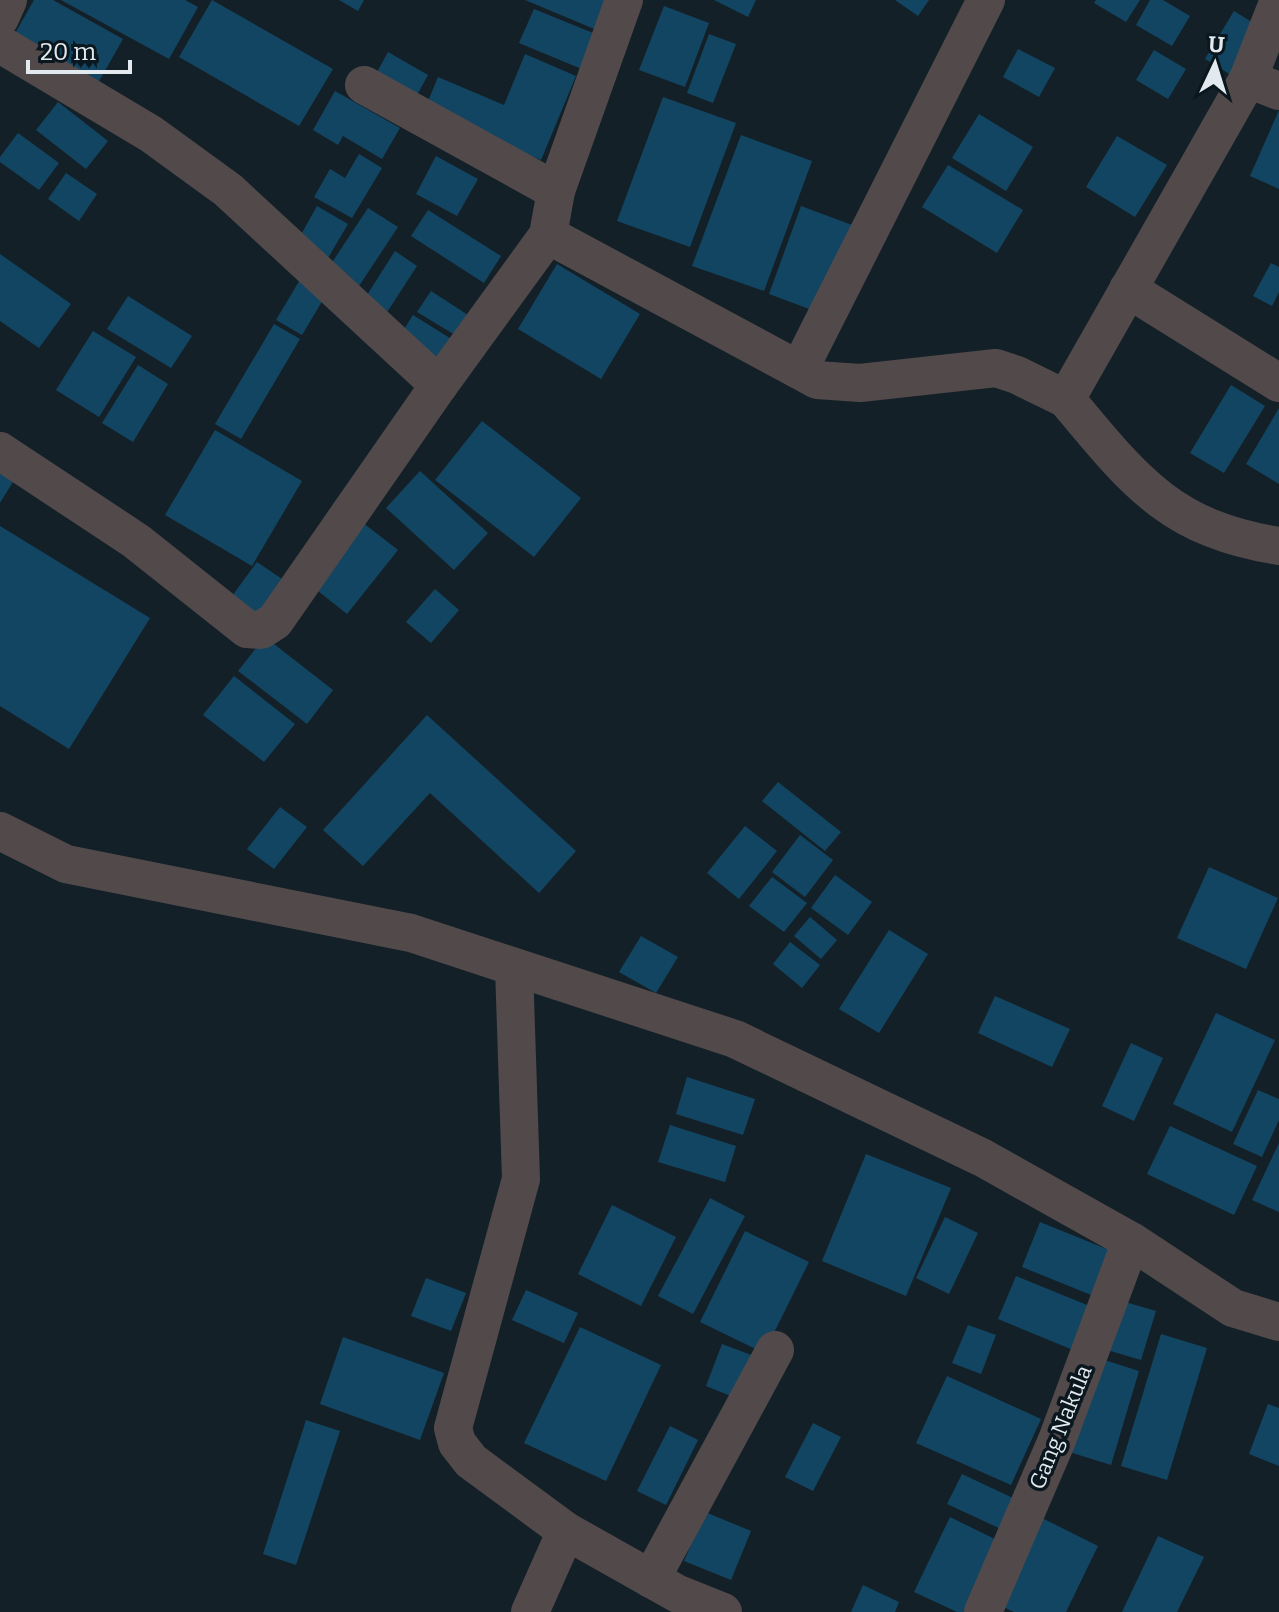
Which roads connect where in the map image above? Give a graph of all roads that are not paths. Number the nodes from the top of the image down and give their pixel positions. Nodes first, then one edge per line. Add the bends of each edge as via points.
1 (8, 0) edge
2 (624, 0) edge
3 (986, 0) edge
4 (1279, 0) edge
5 (0, 18) edge
6 (0, 44) edge
7 (364, 85) dead end
8 (1264, 85) edge
9 (556, 191) junction
10 (548, 235) junction
11 (1128, 289) junction
12 (799, 370) junction
13 (1279, 383) edge
14 (439, 385) junction
15 (1066, 399) junction
16 (0, 451) edge
17 (1279, 546) edge
18 (0, 831) edge
19 (514, 967) junction
20 (1131, 1241) junction
21 (1276, 1314) edge
22 (775, 1350) dead end
23 (566, 1531) junction
24 (651, 1579) junction
25 (530, 1612) edge
26 (723, 1612) edge
27 (983, 1612) edge

1 - 5 street
2 - 9 street
3 - 12 street
4 - 8 street
6 - 14 street via 151,134 228,190
7 - 9 street
8 - 11 street
9 - 10 street
10 - 12 street
10 - 14 street
11 - 13 street
11 - 15 street
12 - 15 street via 817,380 860,383 996,368
14 - 16 street via 275,621 261,630 247,629 136,541
15 - 17 street via 1120,464 1183,516
18 - 19 street via 66,864 411,933
19 - 20 street via 735,1039 983,1158
19 - 23 street via 521,1179 453,1428 471,1461
20 - 21 street via 1233,1308
20 - 27 street, Gang Nakula via 1057,1440
22 - 24 street
23 - 24 street
23 - 25 street
24 - 26 street

